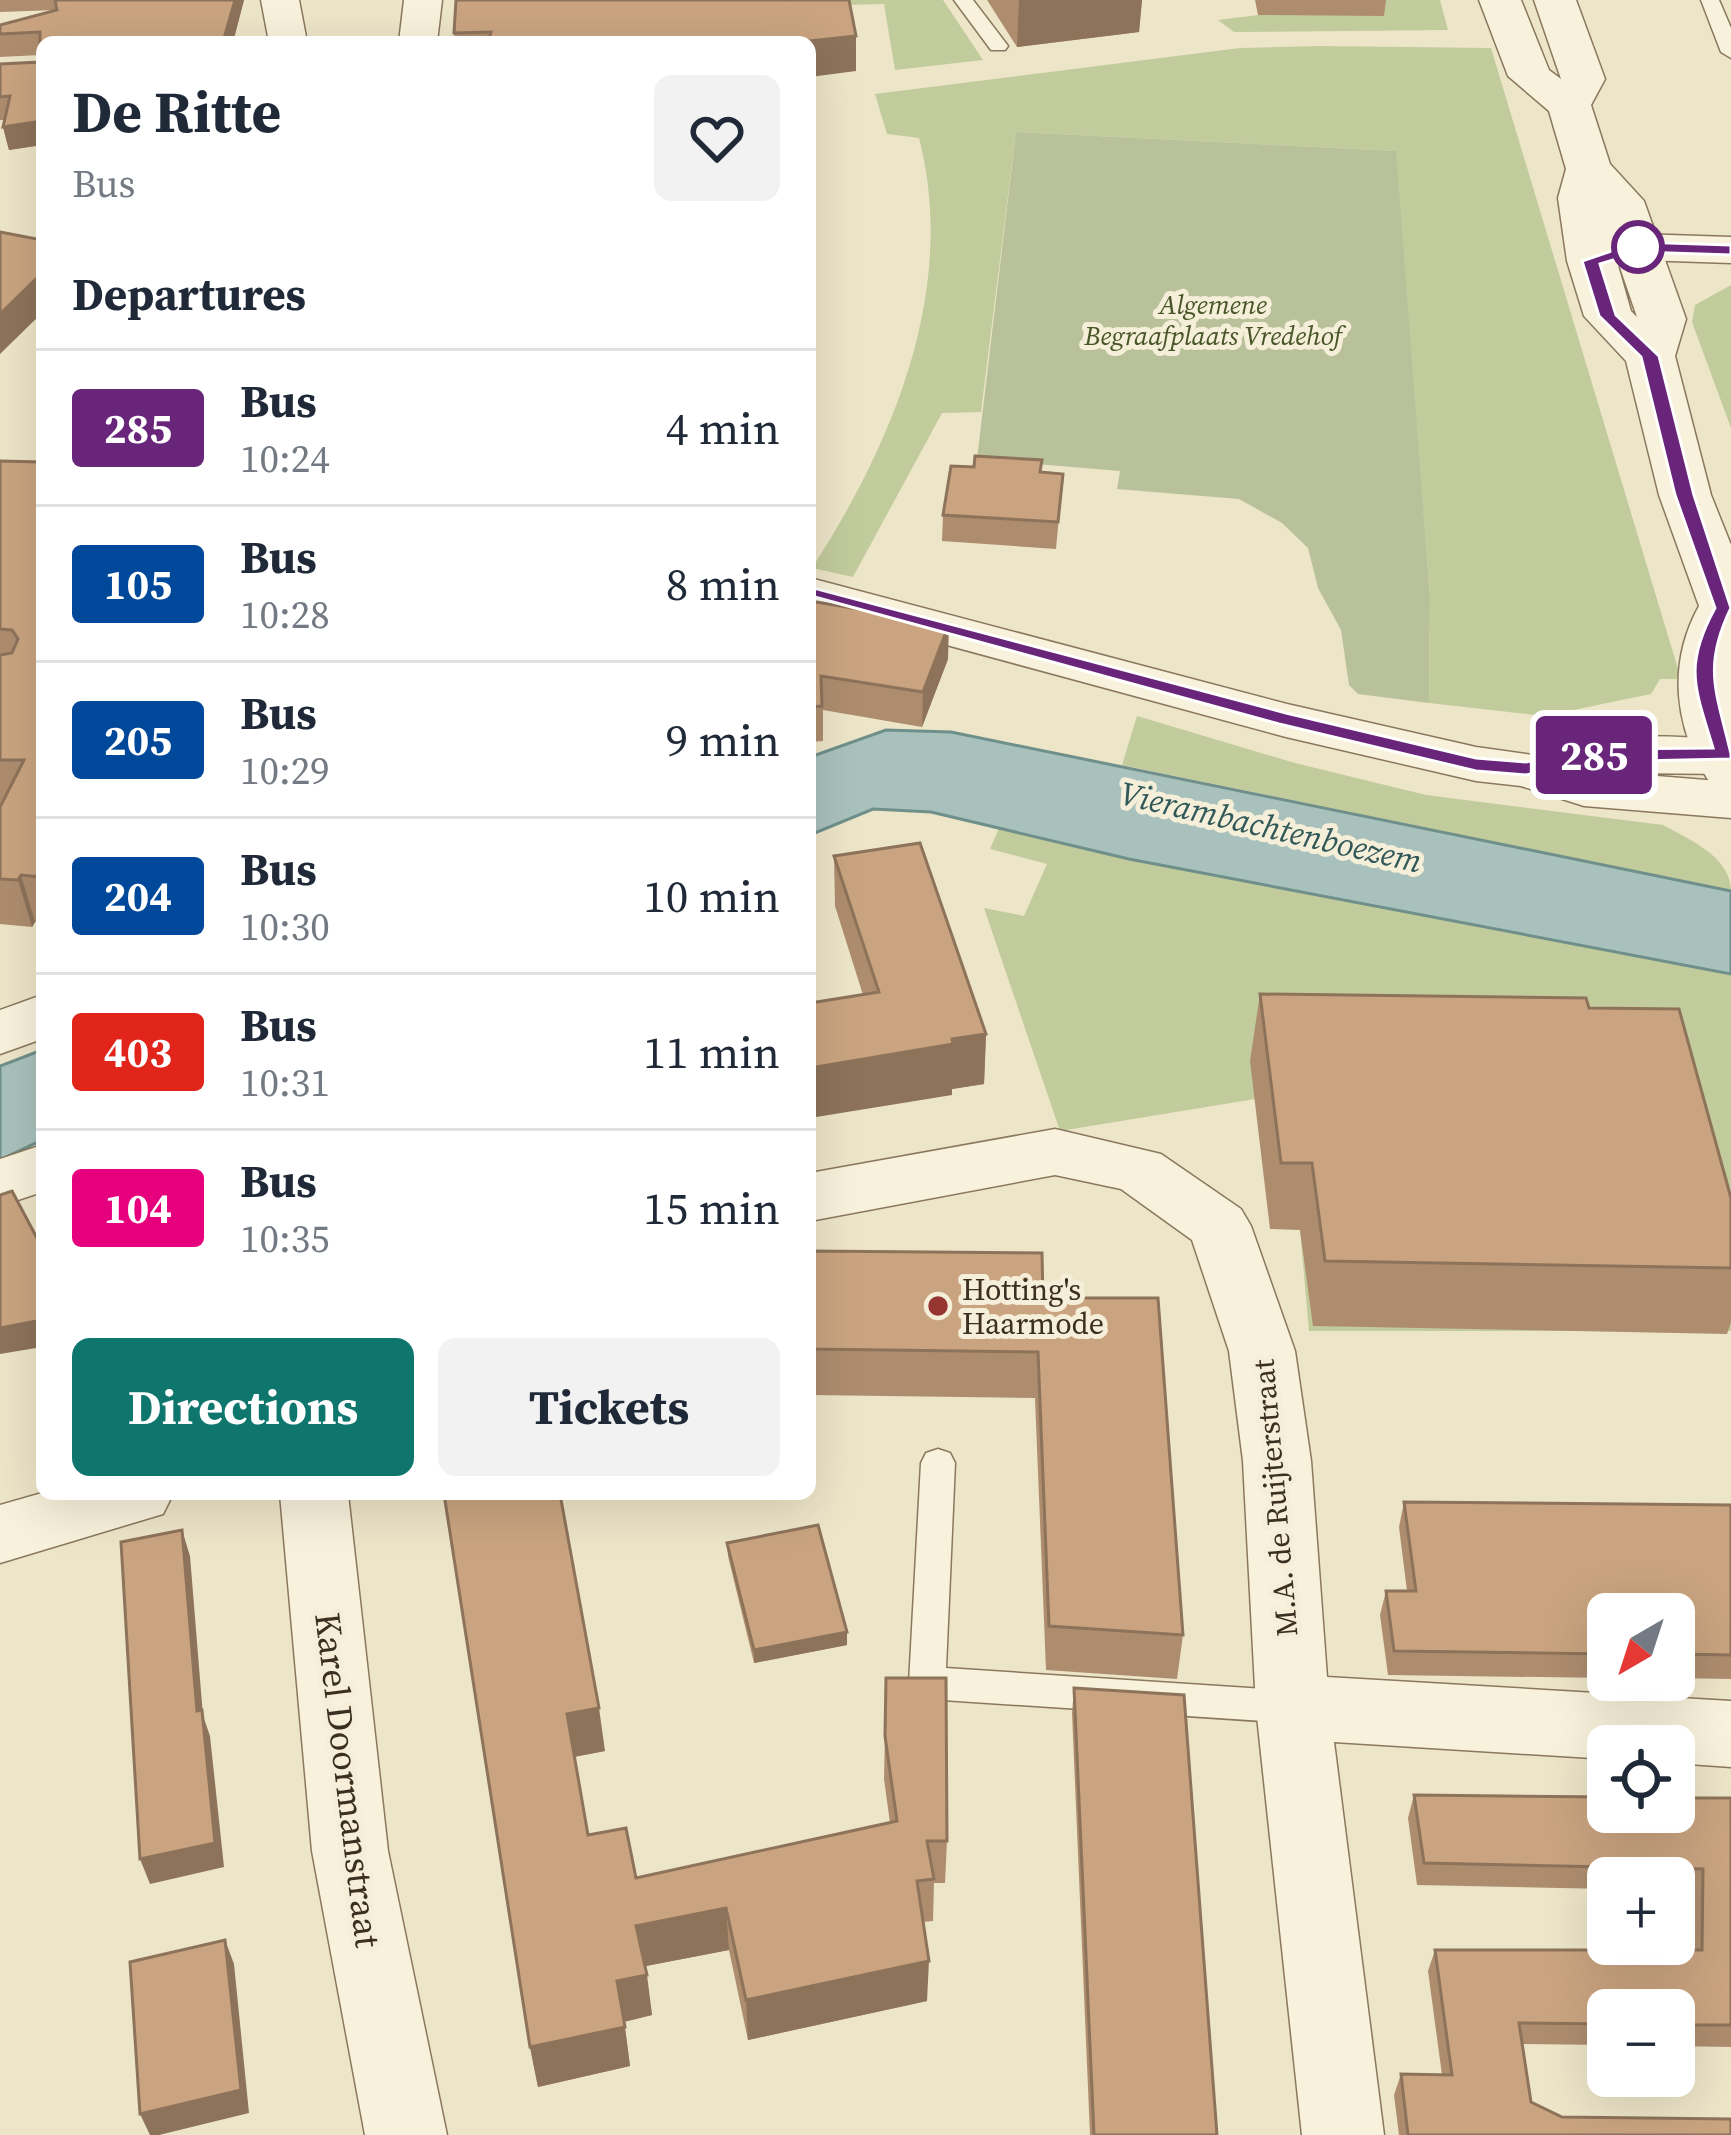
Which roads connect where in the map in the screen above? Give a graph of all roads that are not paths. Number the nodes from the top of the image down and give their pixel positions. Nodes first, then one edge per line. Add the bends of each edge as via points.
1 (280, 0) edge
2 (423, 0) edge
3 (963, 0) edge
4 (1500, 0) edge
5 (1555, 0) edge
6 (1710, 0) edge
7 (287, 36) edge
8 (419, 36) edge
9 (998, 46) dead end
10 (1731, 52) edge
11 (1569, 105) junction
12 (1589, 169) junction
13 (1731, 250) edge
14 (1591, 261) junction
15 (1642, 261) junction
16 (1731, 276) edge
17 (1650, 356) junction
18 (816, 595) edge
19 (1728, 613) edge
20 (1730, 770) edge
21 (36, 1018) edge
22 (0, 1033) edge
23 (36, 1170) edge
24 (0, 1183) edge
25 (816, 1196) edge
26 (938, 1462) dead end
27 (118, 1500) edge
28 (315, 1500) edge
29 (0, 1534) edge
30 (1293, 1707) junction
31 (1731, 1734) edge
32 (406, 2135) edge
33 (1343, 2135) edge

1 - 7 street
2 - 8 street
3 - 9 lane
4 - 11 street via 1531,76
5 - 11 street via 1583,79
6 - 10 lane
11 - 12 street
12 - 14 street via 1581,198
12 - 15 street via 1622,201
13 - 15 street
14 - 15 street
14 - 17 street via 1608,316
15 - 16 street
15 - 17 street via 1662,319
17 - 19 street via 1685,495
18 - 20 street via 1286,720 1584,788
19 - 20 street via 1707,640 1701,674
21 - 22 street
23 - 24 street
25 - 30 street, M.A. de Ruijterstraat via 1055,1152 1139,1170 1219,1226 1262,1351
26 - 30 lane via 927,1683
27 - 29 street
28 - 32 street, Karel Doormanstraat via 350,1852
30 - 31 street
30 - 33 street, M.A. de Ruijterstraat

